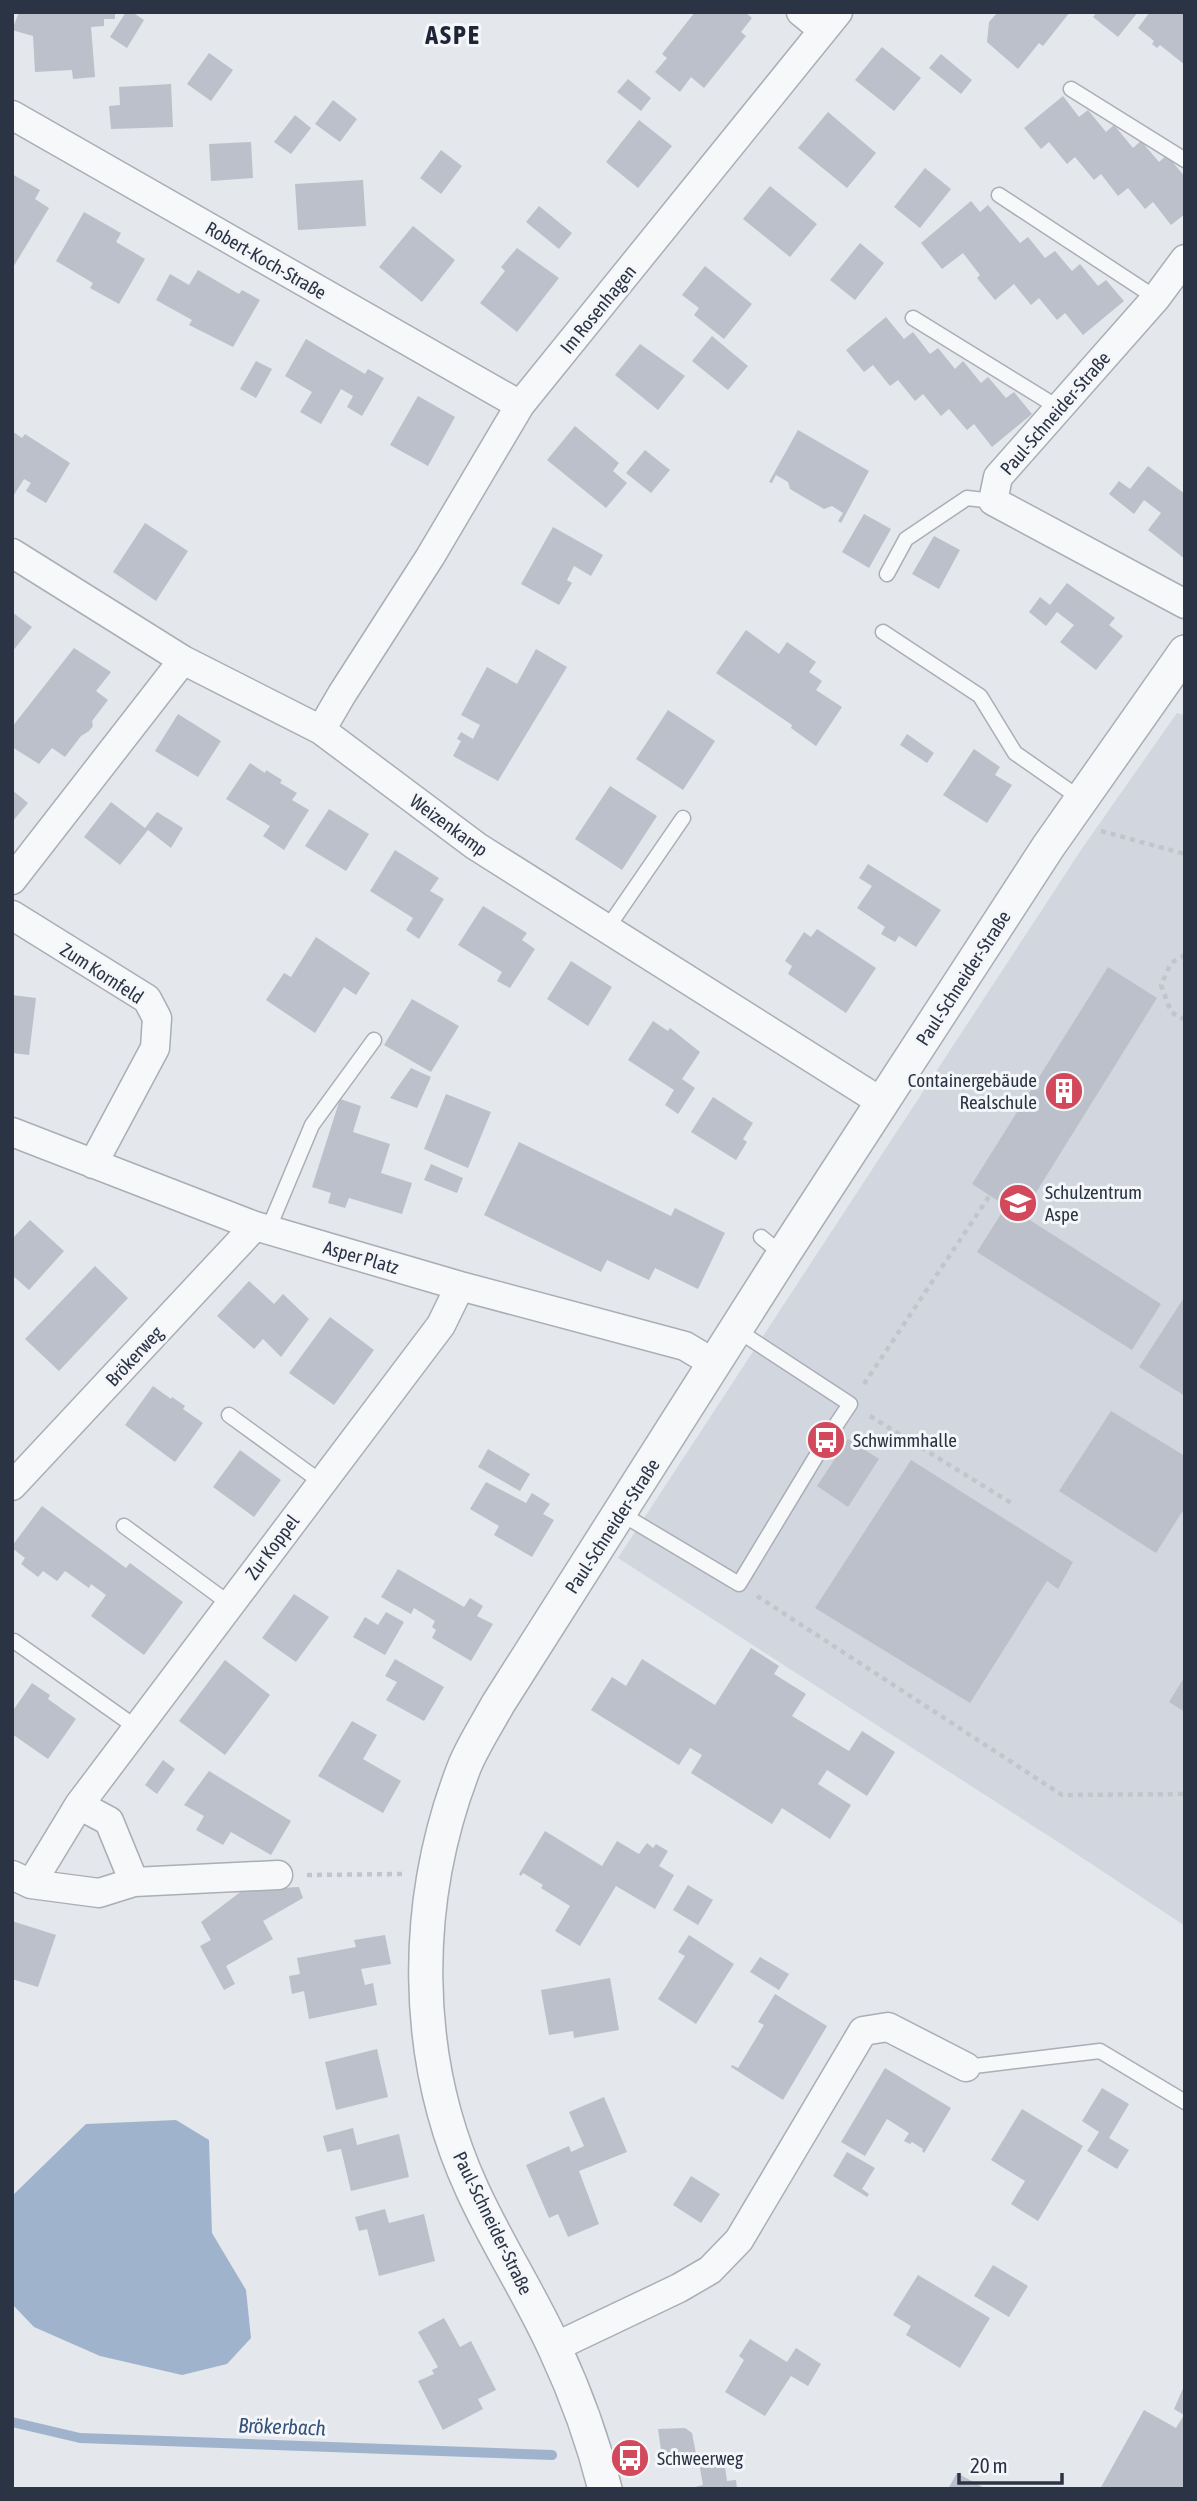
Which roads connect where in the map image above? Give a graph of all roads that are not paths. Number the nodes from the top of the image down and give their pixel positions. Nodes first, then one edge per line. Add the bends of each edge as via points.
1 (801, 12) edge
2 (830, 21) edge
3 (1070, 89) dead end
4 (12, 115) edge
5 (1185, 160) edge
6 (999, 195) dead end
7 (1185, 259) edge
8 (1156, 298) junction
9 (913, 318) dead end
10 (520, 405) junction
11 (1059, 408) junction
12 (993, 501) junction
13 (12, 553) edge
14 (887, 575) dead end
15 (1185, 604) edge
16 (883, 632) dead end
17 (183, 660) junction
18 (1180, 667) edge
19 (321, 730) junction
20 (1073, 810) junction
21 (683, 818) dead end
22 (12, 880) edge
23 (12, 915) edge
24 (606, 930) junction
25 (374, 1040) dead end
26 (883, 1103) junction
27 (12, 1132) edge
28 (93, 1164) junction
29 (262, 1228) junction
30 (460, 1286) junction
31 (737, 1330) junction
32 (715, 1364) junction
33 (229, 1415) dead end
34 (321, 1482) junction
35 (12, 1486) edge
36 (620, 1513) junction
37 (124, 1526) dead end
38 (230, 1604) junction
39 (14, 1641) edge
40 (137, 1728) junction
41 (79, 1805) junction
42 (278, 1875) road end
43 (22, 1879) edge
44 (134, 1882) junction
45 (966, 2067) joint
46 (1185, 2102) edge
47 (555, 2347) junction
48 (605, 2489) edge

1 - 2 street
2 - 10 street, Im Rosenhagen
3 - 5 lane
4 - 10 street, Robert-Koch-Straße
6 - 8 lane
7 - 8 street, Paul-Schneider-Straße
8 - 11 street, Paul-Schneider-Straße
9 - 11 lane
10 - 19 street, Im Rosenhagen
11 - 12 street, Paul-Schneider-Straße via 998,477
12 - 14 lane via 967,498 906,539
12 - 15 street, Paul-Schneider-Straße
13 - 17 street, Weizenkamp
16 - 20 lane via 980,696 1015,753
17 - 19 street, Weizenkamp
17 - 22 street
18 - 20 street, Paul-Schneider-Straße
19 - 24 street, Weizenkamp via 476,846
20 - 26 street, Paul-Schneider-Straße
21 - 24 lane
23 - 28 street, Zum Kornfeld via 147,999 157,1018 155,1048
24 - 26 street, Weizenkamp
25 - 29 lane via 312,1125
26 - 31 street, Paul-Schneider-Straße via 772,1246
27 - 28 street, Asper Platz
28 - 29 street, Asper Platz
29 - 30 street, Asper Platz
29 - 35 street, Brökerweg
30 - 32 street, Asper Platz via 685,1346
30 - 34 street, Zur Koppel via 441,1325
31 - 32 street, Paul-Schneider-Straße
31 - 36 lane via 850,1404 739,1584
32 - 36 street, Paul-Schneider-Straße
33 - 34 lane
34 - 38 street, Zur Koppel
36 - 47 street, Paul-Schneider-Straße via 498,1704 466,1763 446,1822 426,1933 425,1992 432,2058 447,2125 472,2189
37 - 38 lane
38 - 40 street, Zur Koppel
39 - 40 lane
40 - 41 street, Zur Koppel
41 - 43 street, Zur Koppel
41 - 44 street via 109,1821
42 - 44 street, Zur Koppel
43 - 44 street, Zur Koppel via 99,1894
45 - 46 lane via 1100,2051
45 - 47 street via 888,2027 863,2031 739,2240 710,2270
47 - 48 street, Paul-Schneider-Straße

